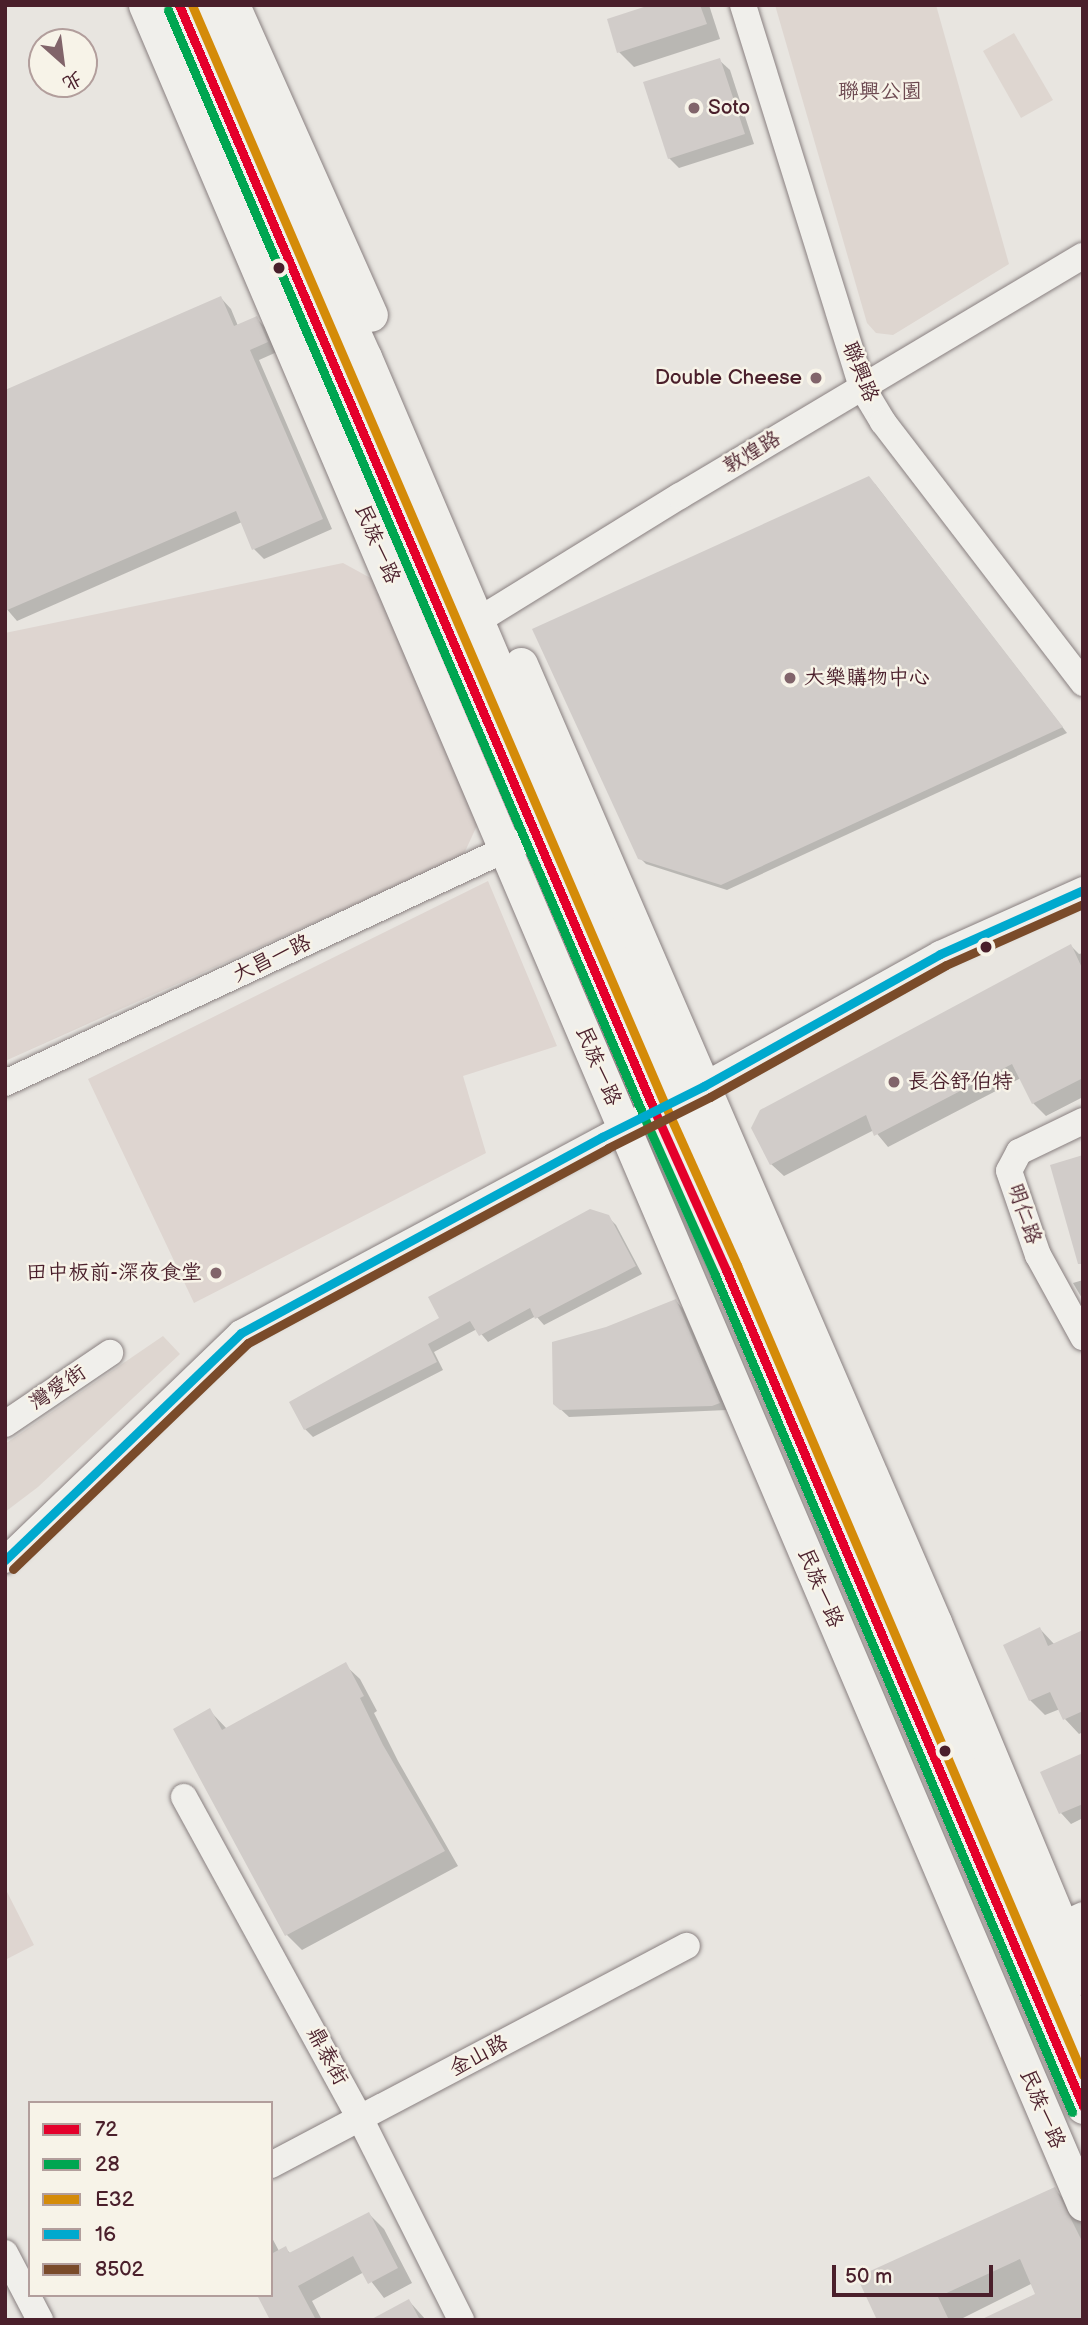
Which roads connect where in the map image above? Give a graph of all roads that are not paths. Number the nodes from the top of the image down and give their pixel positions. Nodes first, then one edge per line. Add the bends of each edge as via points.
1 (145, 5) edge
2 (178, 5) edge
3 (206, 5) edge
4 (233, 5) edge
5 (743, 5) edge
6 (1083, 256) edge
7 (862, 387) junction
8 (476, 623) junction
9 (422, 651) junction
10 (1083, 683) edge
11 (538, 834) junction
12 (506, 849) junction
13 (1083, 890) edge
14 (5, 1083) edge
15 (680, 1099) junction
16 (1083, 1121) edge
17 (624, 1127) junction
18 (1083, 1337) edge
19 (110, 1353) dead end
20 (811, 1401) junction
21 (750, 1422) junction
22 (5, 1424) edge
23 (5, 1560) edge
24 (184, 1797) dead end
25 (1072, 1920) edge
26 (687, 1946) dead end
27 (1083, 1978) edge
28 (1083, 2044) edge
29 (1083, 2107) edge
30 (360, 2118) junction
31 (273, 2164) edge
32 (1083, 2204) edge
33 (5, 2253) edge
34 (21, 2298) edge
35 (40, 2320) edge
36 (461, 2320) edge

1 - 9 main road, 民族一路
2 - 8 main road, 民族一路
3 - 8 main road, 民族一路 via 365,357
4 - 8 main road, 民族一路 via 316,187
5 - 7 street, 聯興路
6 - 7 street, 敦煌路
7 - 8 street, 敦煌路
7 - 10 street, 聯興路 via 883,422
8 - 9 street, 敦煌路
8 - 11 main road, 民族一路
8 - 15 main road, 民族一路
9 - 12 main road, 民族一路
11 - 12 street, 大昌一路
11 - 15 main road, 民族一路
12 - 14 street, 大昌一路
12 - 17 main road, 民族一路
13 - 15 street via 940,954
15 - 17 street
15 - 20 main road, 民族一路
16 - 18 street, 明仁路 via 1019,1152 1010,1171 1038,1255
17 - 21 main road, 民族一路
17 - 23 street via 241,1333
19 - 22 street, 灣愛街
20 - 21 main road
20 - 25 main road, 民族一路
20 - 28 main road, 民族一路
20 - 29 main road, 民族一路
21 - 32 main road, 民族一路
24 - 30 street, 鼎泰街
25 - 27 main road, 民族一路
26 - 30 street, 金山路
30 - 31 street, 金山路
30 - 36 street, 鼎泰街
33 - 34 street
34 - 35 street

